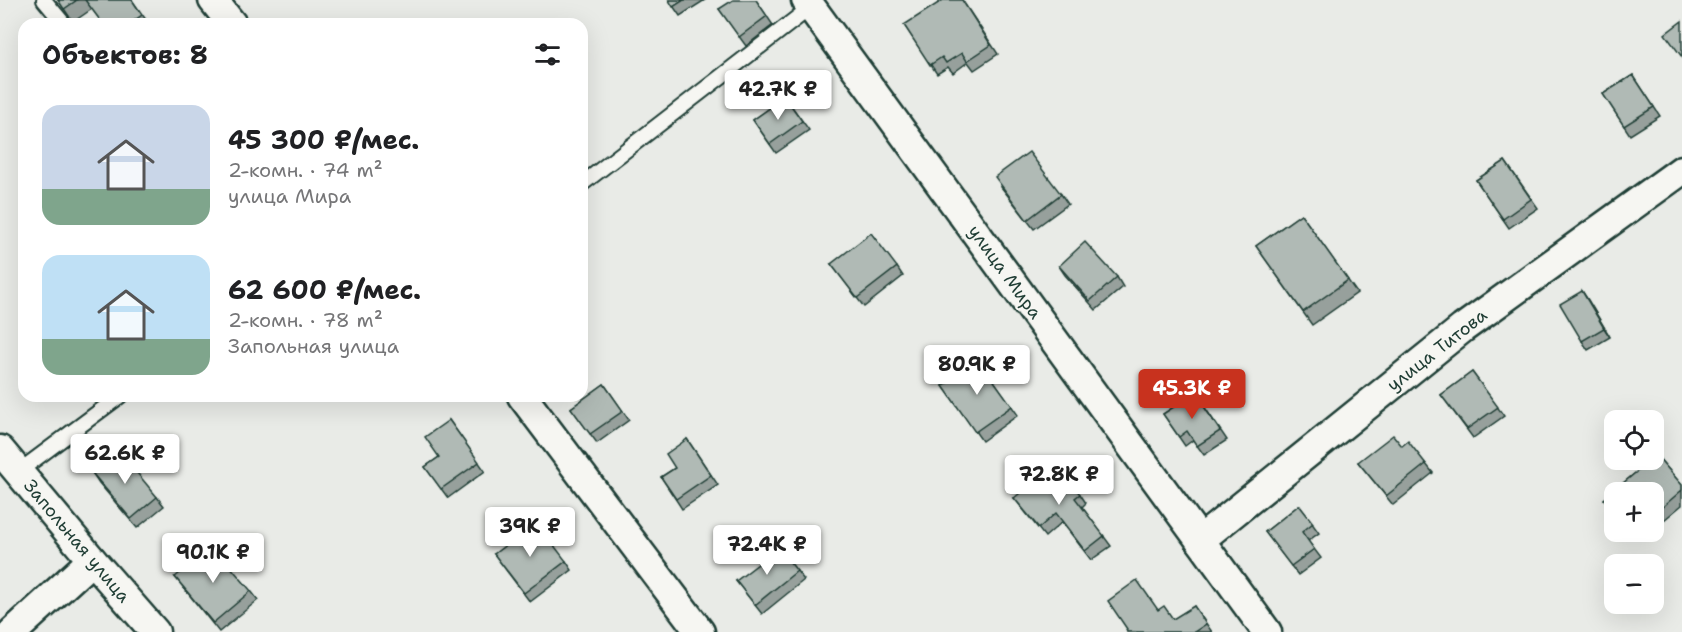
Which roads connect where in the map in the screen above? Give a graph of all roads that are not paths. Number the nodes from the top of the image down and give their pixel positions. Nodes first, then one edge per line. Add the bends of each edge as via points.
1 (44, 0) edge
2 (213, 0) edge
3 (813, 2) edge
4 (59, 18) edge
5 (227, 18) edge
6 (1682, 170) edge
7 (588, 179) edge
8 (112, 402) edge
9 (527, 402) edge
10 (0, 450) edge
11 (18, 472) junction
12 (1200, 540) junction
13 (92, 560) junction
14 (13, 632) edge
15 (156, 632) edge
16 (700, 632) edge
17 (1267, 632) edge

1 - 4 lane
2 - 5 street
3 - 7 lane
3 - 12 street, улица Мира
6 - 12 street, улица Титова via 1463,328
8 - 11 lane
9 - 16 street
10 - 11 street, Запольная улица
11 - 13 street, Запольная улица
12 - 17 street, улица Мира
13 - 14 street
13 - 15 street, Запольная улица

